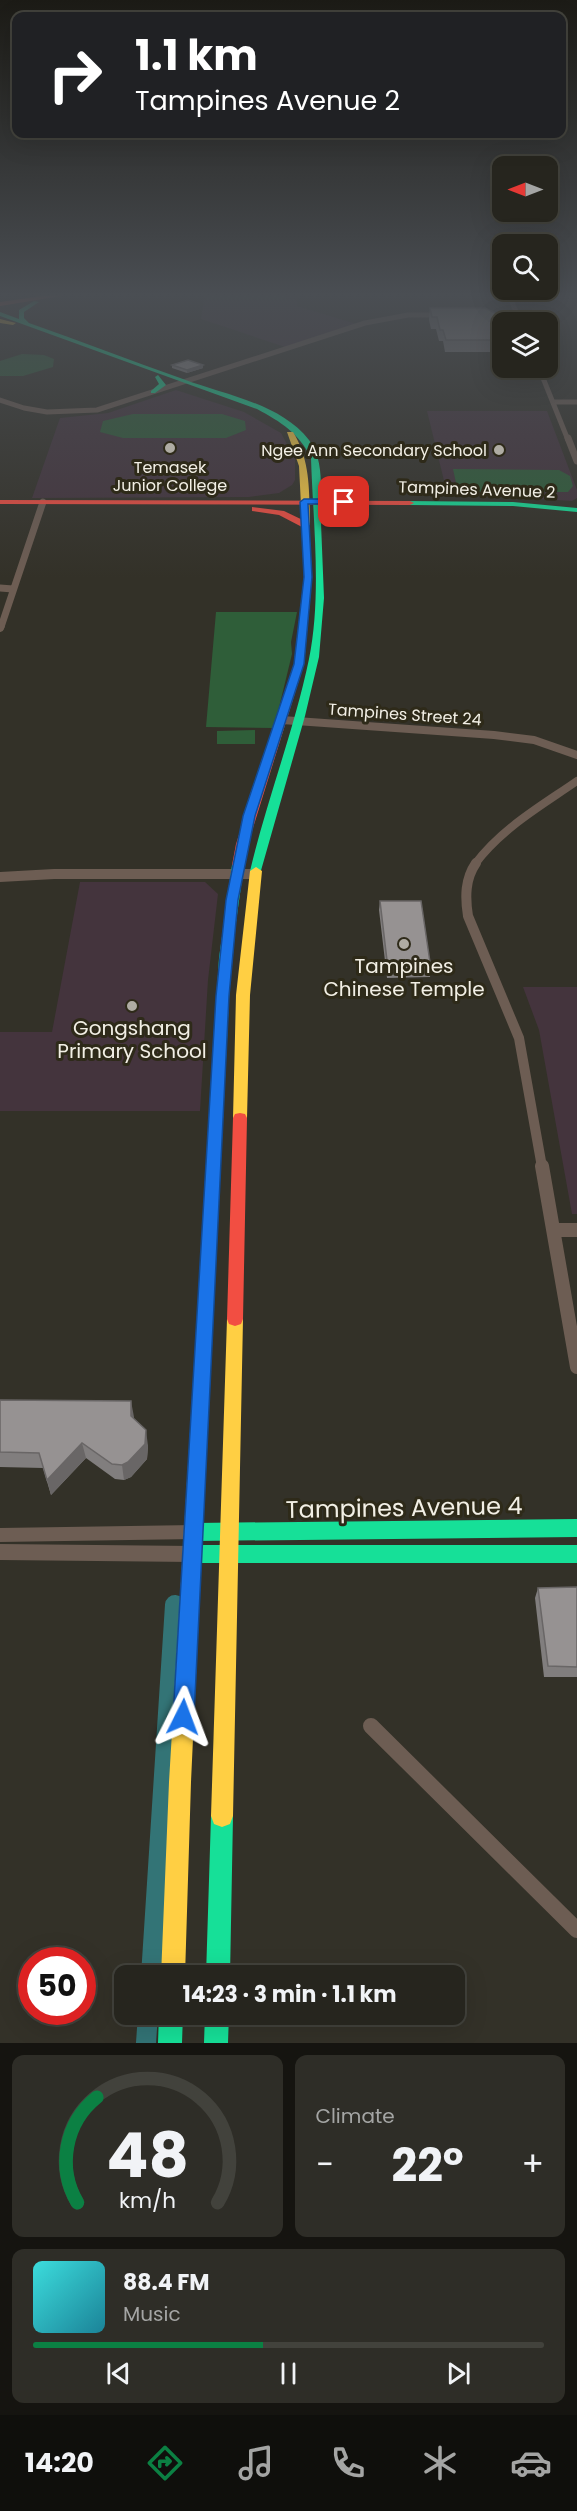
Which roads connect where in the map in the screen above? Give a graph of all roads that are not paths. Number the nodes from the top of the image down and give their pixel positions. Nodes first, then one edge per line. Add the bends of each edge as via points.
1 (161, 387) edge
2 (167, 387) edge
3 (192, 387) edge
4 (547, 387) edge
5 (201, 388) edge
6 (153, 392) junction
7 (0, 400) edge
8 (554, 403) junction
9 (577, 404) edge
10 (577, 461) edge
11 (310, 482) junction
12 (0, 504) edge
13 (42, 504) junction
14 (310, 504) junction
15 (249, 505) junction
16 (361, 505) junction
17 (574, 513) edge
18 (311, 525) junction
19 (0, 588) edge
20 (13, 589) junction
21 (7, 612) junction
22 (0, 628) edge
23 (0, 638) edge
24 (282, 720) junction
25 (297, 722) junction
26 (526, 741) junction
27 (577, 755) edge
28 (577, 762) edge
29 (577, 782) edge
30 (236, 873) junction
31 (256, 874) junction
32 (0, 875) edge
33 (555, 1230) junction
34 (577, 1230) edge
35 (577, 1367) edge
36 (577, 1528) edge
37 (195, 1532) junction
38 (231, 1532) junction
39 (0, 1535) edge
40 (0, 1552) edge
41 (193, 1554) junction
42 (577, 1554) edge
43 (231, 1556) junction
44 (371, 1726) dead end
45 (577, 1930) edge
46 (173, 1965) edge
47 (218, 1965) edge
48 (171, 2025) edge
49 (217, 2025) edge
50 (170, 2043) edge
51 (216, 2043) edge

1 - 6 main road
2 - 6 street
3 - 11 main road via 253,412 288,433 302,452
4 - 8 street
5 - 11 main road via 259,409 294,428 310,444 315,462
6 - 7 street via 99,410 62,414 29,411
8 - 9 street
8 - 10 street
11 - 14 main road
11 - 15 main road via 290,494
11 - 16 main road
12 - 13 main road
13 - 15 main road
13 - 20 street
14 - 15 main road, Tampines Avenue 2
14 - 16 main road, Tampines Avenue 2
14 - 18 main road
15 - 18 main road
16 - 17 main road, Tampines Avenue 2
16 - 18 main road
18 - 24 main road via 299,664
18 - 25 main road via 321,575 318,627
19 - 20 street
20 - 21 street
21 - 22 street
21 - 23 street
24 - 25 street, Tampines Street 24
24 - 30 main road via 249,816
25 - 26 street, Tampines Street 24 via 481,734
25 - 31 main road via 267,819
26 - 27 street, Tampines Street 24
26 - 28 street, Tampines Street 24
29 - 33 street via 485,851 470,870 465,897 473,931 508,1007 521,1046
30 - 31 street
30 - 32 street
30 - 37 main road via 223,996
31 - 38 main road via 241,1042
33 - 34 street
33 - 35 street
36 - 38 main road, Tampines Avenue 4
37 - 38 main road, Tampines Avenue 4
37 - 39 street
37 - 41 main road
38 - 43 main road
40 - 41 street
41 - 43 main road
41 - 46 main road
42 - 43 main road
43 - 47 main road
44 - 45 street
48 - 50 main road
49 - 51 main road

